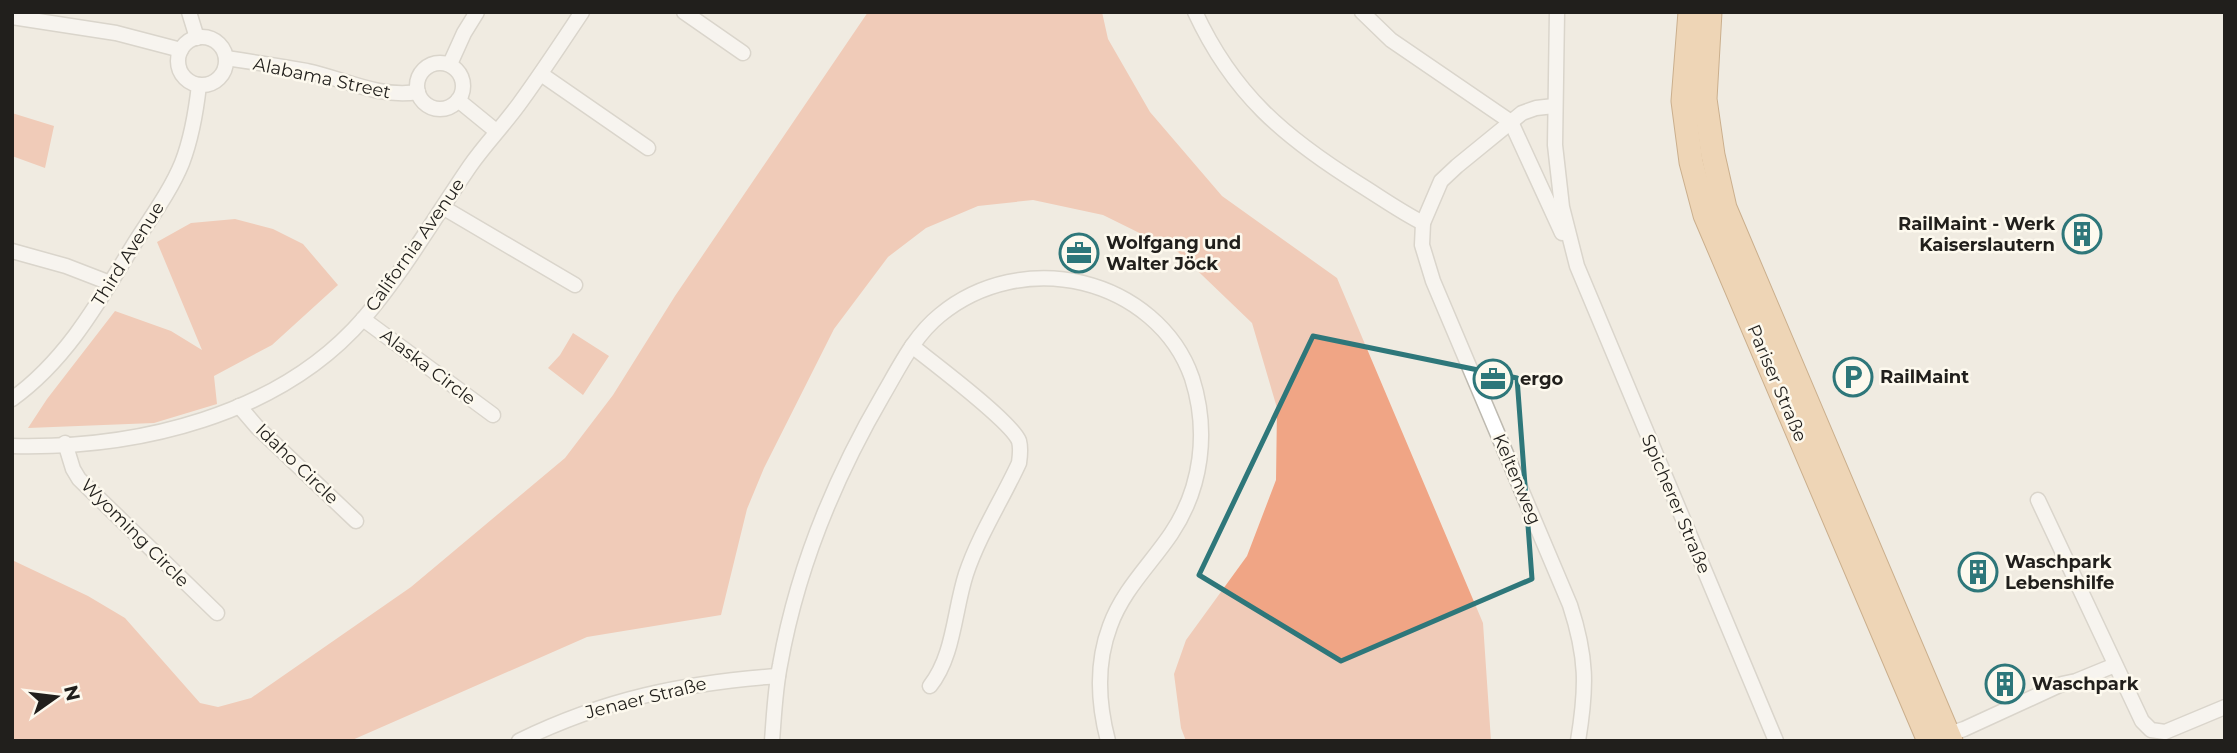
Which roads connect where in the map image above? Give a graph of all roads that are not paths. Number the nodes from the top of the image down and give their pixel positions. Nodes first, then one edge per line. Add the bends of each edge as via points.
1 (189, 12) edge
2 (477, 12) edge
3 (582, 12) edge
4 (684, 12) edge
5 (1195, 12) edge
6 (1362, 12) edge
7 (1557, 12) edge
8 (1690, 12) edge
9 (1710, 12) edge
10 (12, 17) edge
11 (197, 38) junction
12 (181, 50) junction
13 (743, 52) dead end
14 (226, 58) junction
15 (450, 64) junction
16 (541, 74) junction
17 (199, 85) junction
18 (418, 92) junction
19 (458, 100) junction
20 (1554, 106) junction
21 (1511, 122) junction
22 (496, 131) junction
23 (648, 148) dead end
24 (444, 208) junction
25 (1423, 223) junction
26 (12, 251) edge
27 (1577, 267) junction
28 (110, 283) junction
29 (575, 285) dead end
30 (363, 319) junction
31 (912, 345) junction
32 (12, 399) edge
33 (239, 406) junction
34 (493, 415) dead end
35 (65, 443) junction
36 (12, 446) edge
37 (2038, 500) dead end
38 (356, 521) dead end
39 (217, 613) dead end
40 (2115, 664) junction
41 (778, 676) junction
42 (930, 686) dead end
43 (2225, 707) edge
44 (1937, 739) edge
45 (519, 741) edge
46 (772, 741) edge
47 (1108, 741) edge
48 (1578, 741) edge
49 (1776, 741) edge

1 - 11 street
2 - 15 street
3 - 16 street, California Avenue
4 - 13 street
5 - 25 street via 1237,85 1283,131
6 - 21 street via 1391,40
7 - 20 street, Spicherer Straße
8 - 44 main road, Pariser Straße via 1683,101 1691,162 1705,215
9 - 44 main road, Pariser Straße via 1705,99 1726,208
10 - 12 street via 116,33
11 - 12 street
11 - 14 street via 216,41
12 - 17 street via 181,72
14 - 17 street via 219,78
14 - 18 street, Alabama Street via 308,71 375,92
15 - 18 street, Alabama Street via 435,63 422,71
15 - 19 street via 463,83
16 - 22 street, California Avenue
16 - 23 street
17 - 28 street, Third Avenue via 196,114 181,164
18 - 19 street via 424,103 435,108
19 - 22 street
20 - 21 street, Keltenweg via 1521,113
20 - 27 street, Spicherer Straße via 1557,177
21 - 25 street, Keltenweg via 1441,181
21 - 27 street, Spicherer Straße
22 - 24 street, California Avenue
24 - 29 street
24 - 30 street, California Avenue
25 - 48 street, Keltenweg via 1425,260 1570,605 1584,659
26 - 28 street
27 - 49 street, Spicherer Straße
28 - 32 street, Third Avenue via 63,352
30 - 33 street, California Avenue via 300,373
30 - 34 street, Alaska Circle
31 - 41 street via 853,445 828,501 791,611
31 - 42 street via 1004,422 1019,439 1020,450 1019,463 966,574 941,673
31 - 47 street via 941,314 978,292 1017,279 1055,278 1101,287 1151,317 1191,375 1201,423 1198,470 1185,511 1139,574 1110,626 1100,700
33 - 35 street, California Avenue via 166,432
33 - 38 street, Idaho Circle
35 - 36 street, California Avenue
35 - 39 street, Wyoming Circle via 79,479
37 - 40 street
40 - 43 street via 2142,721 2151,730 2165,732
40 - 44 street
41 - 45 street, Jenaer Straße via 668,689 582,713
41 - 46 street

